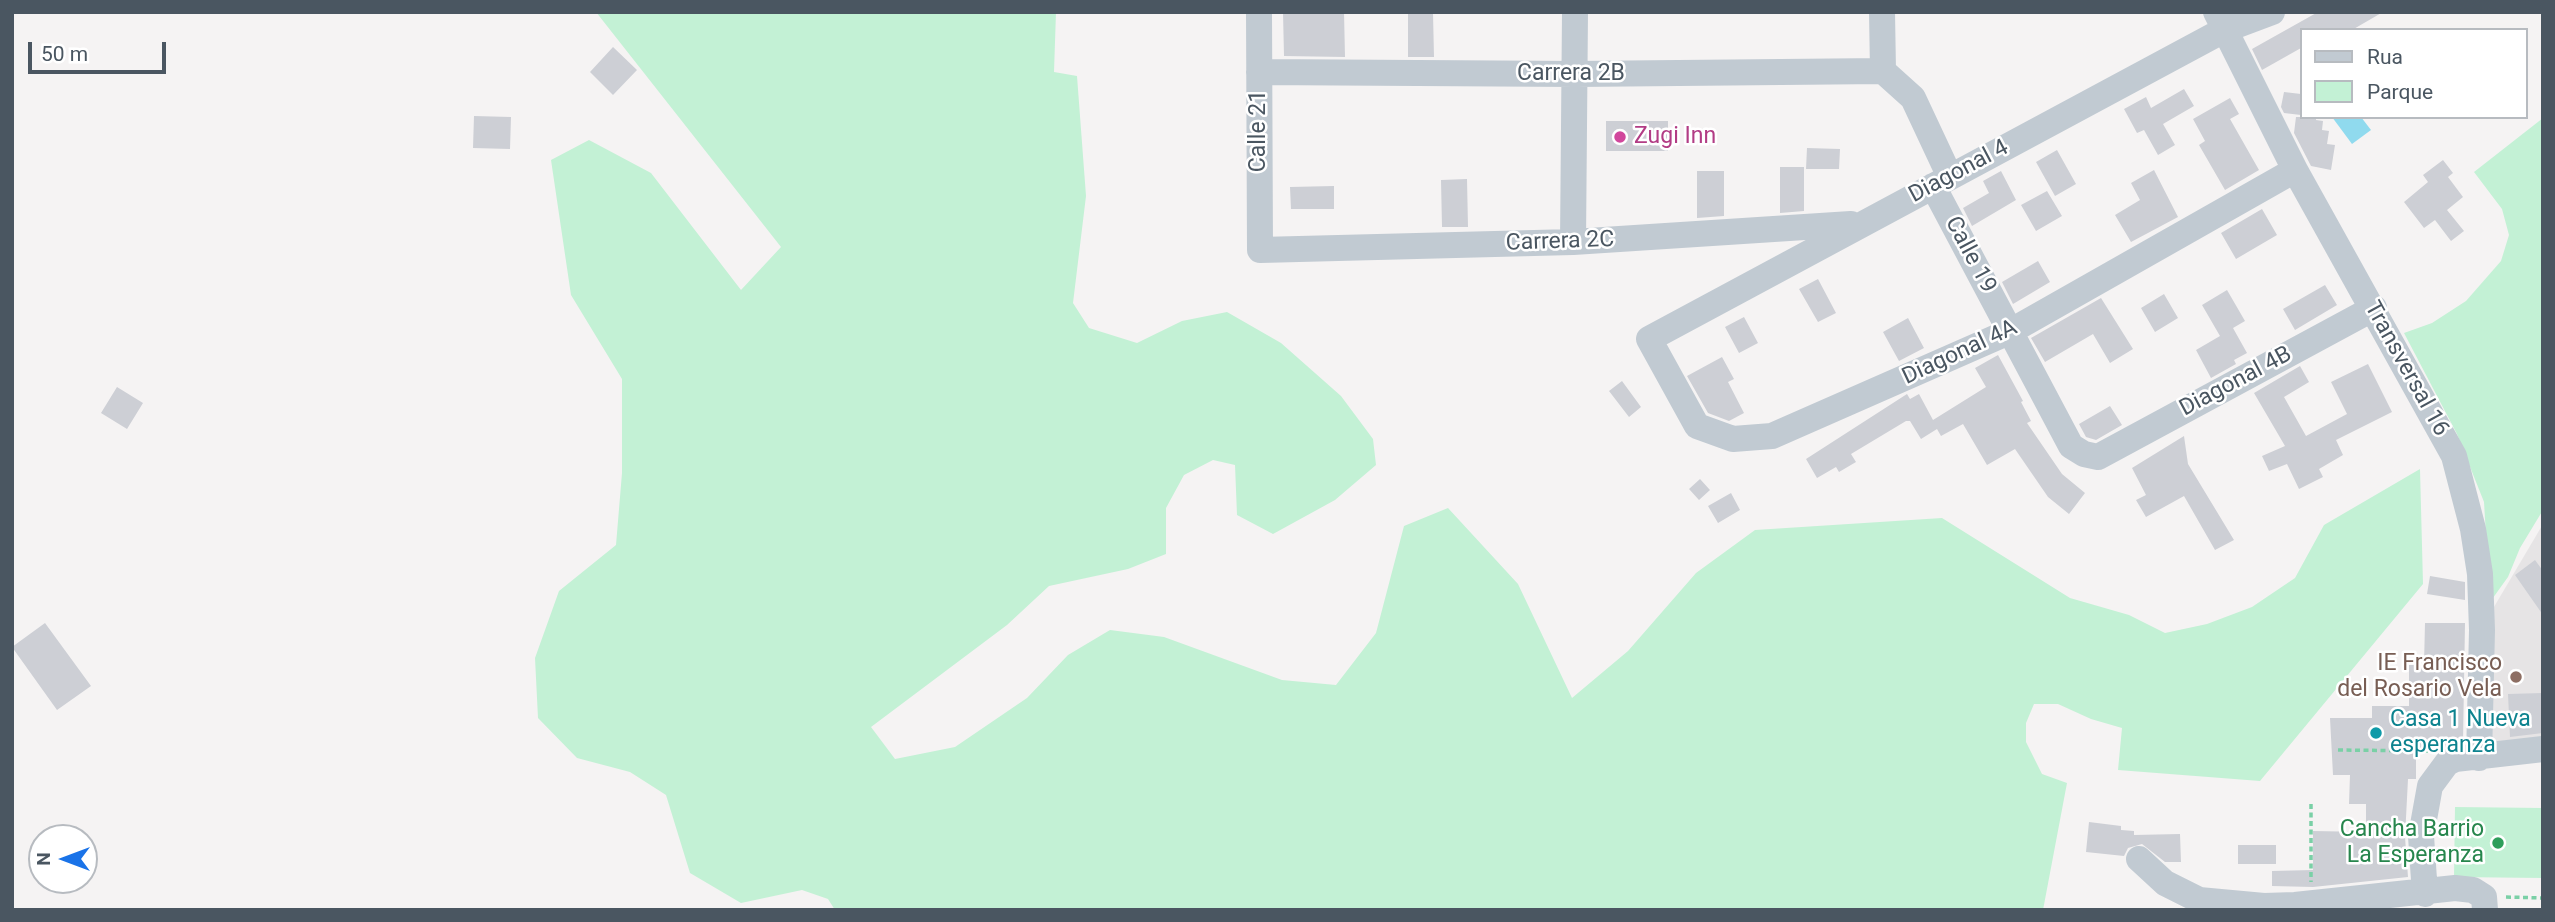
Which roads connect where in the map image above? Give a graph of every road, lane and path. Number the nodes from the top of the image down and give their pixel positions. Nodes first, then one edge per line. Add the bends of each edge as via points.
1 (1259, 12) edge
2 (1575, 12) edge
3 (1882, 12) edge
4 (2272, 12) edge
5 (2220, 21) edge
6 (1883, 71) junction
7 (1259, 72) junction
8 (1576, 74) junction
9 (2295, 170) junction
10 (1942, 182) junction
11 (1859, 224) junction
12 (1573, 242) junction
13 (1260, 250) joint
14 (2374, 308) junction
15 (2011, 331) junction
16 (1649, 339) joint
17 (2098, 457) joint
18 (2338, 750) dead end
19 (2543, 750) edge
20 (2479, 758) junction
21 (2448, 763) junction
22 (2311, 804) dead end
23 (2138, 859) dead end
24 (2425, 894) junction
25 (2543, 898) edge
26 (2311, 903) junction
27 (2484, 903) edge

1 - 7 street, Calle 21
2 - 8 street
3 - 6 street
4 - 5 street, Diagonal 4
5 - 9 street, Transversal 16
5 - 10 street, Diagonal 4
6 - 8 street, Carrera 2B
6 - 10 street, Calle 19 via 1913,98
7 - 8 street, Carrera 2B
7 - 13 street, Calle 21
8 - 12 street
9 - 14 street, Transversal 16
9 - 15 street, Diagonal 4A
10 - 11 street, Diagonal 4
10 - 15 street, Calle 19
11 - 12 street, Carrera 2C
11 - 16 street, Diagonal 4
12 - 13 street, Carrera 2C
14 - 17 street, Diagonal 4B
14 - 20 street, Transversal 16 via 2454,456 2473,530 2482,630
15 - 16 street, Diagonal 4A via 1782,432 1733,439 1697,426
15 - 17 street, Calle 19 via 2071,446
18 - 21 path via 2430,751
19 - 20 street
20 - 21 street
21 - 24 street via 2430,786 2424,823
22 - 26 path
23 - 26 street via 2165,883 2199,900 2264,906
24 - 26 street
24 - 27 street via 2473,890
25 - 27 path

